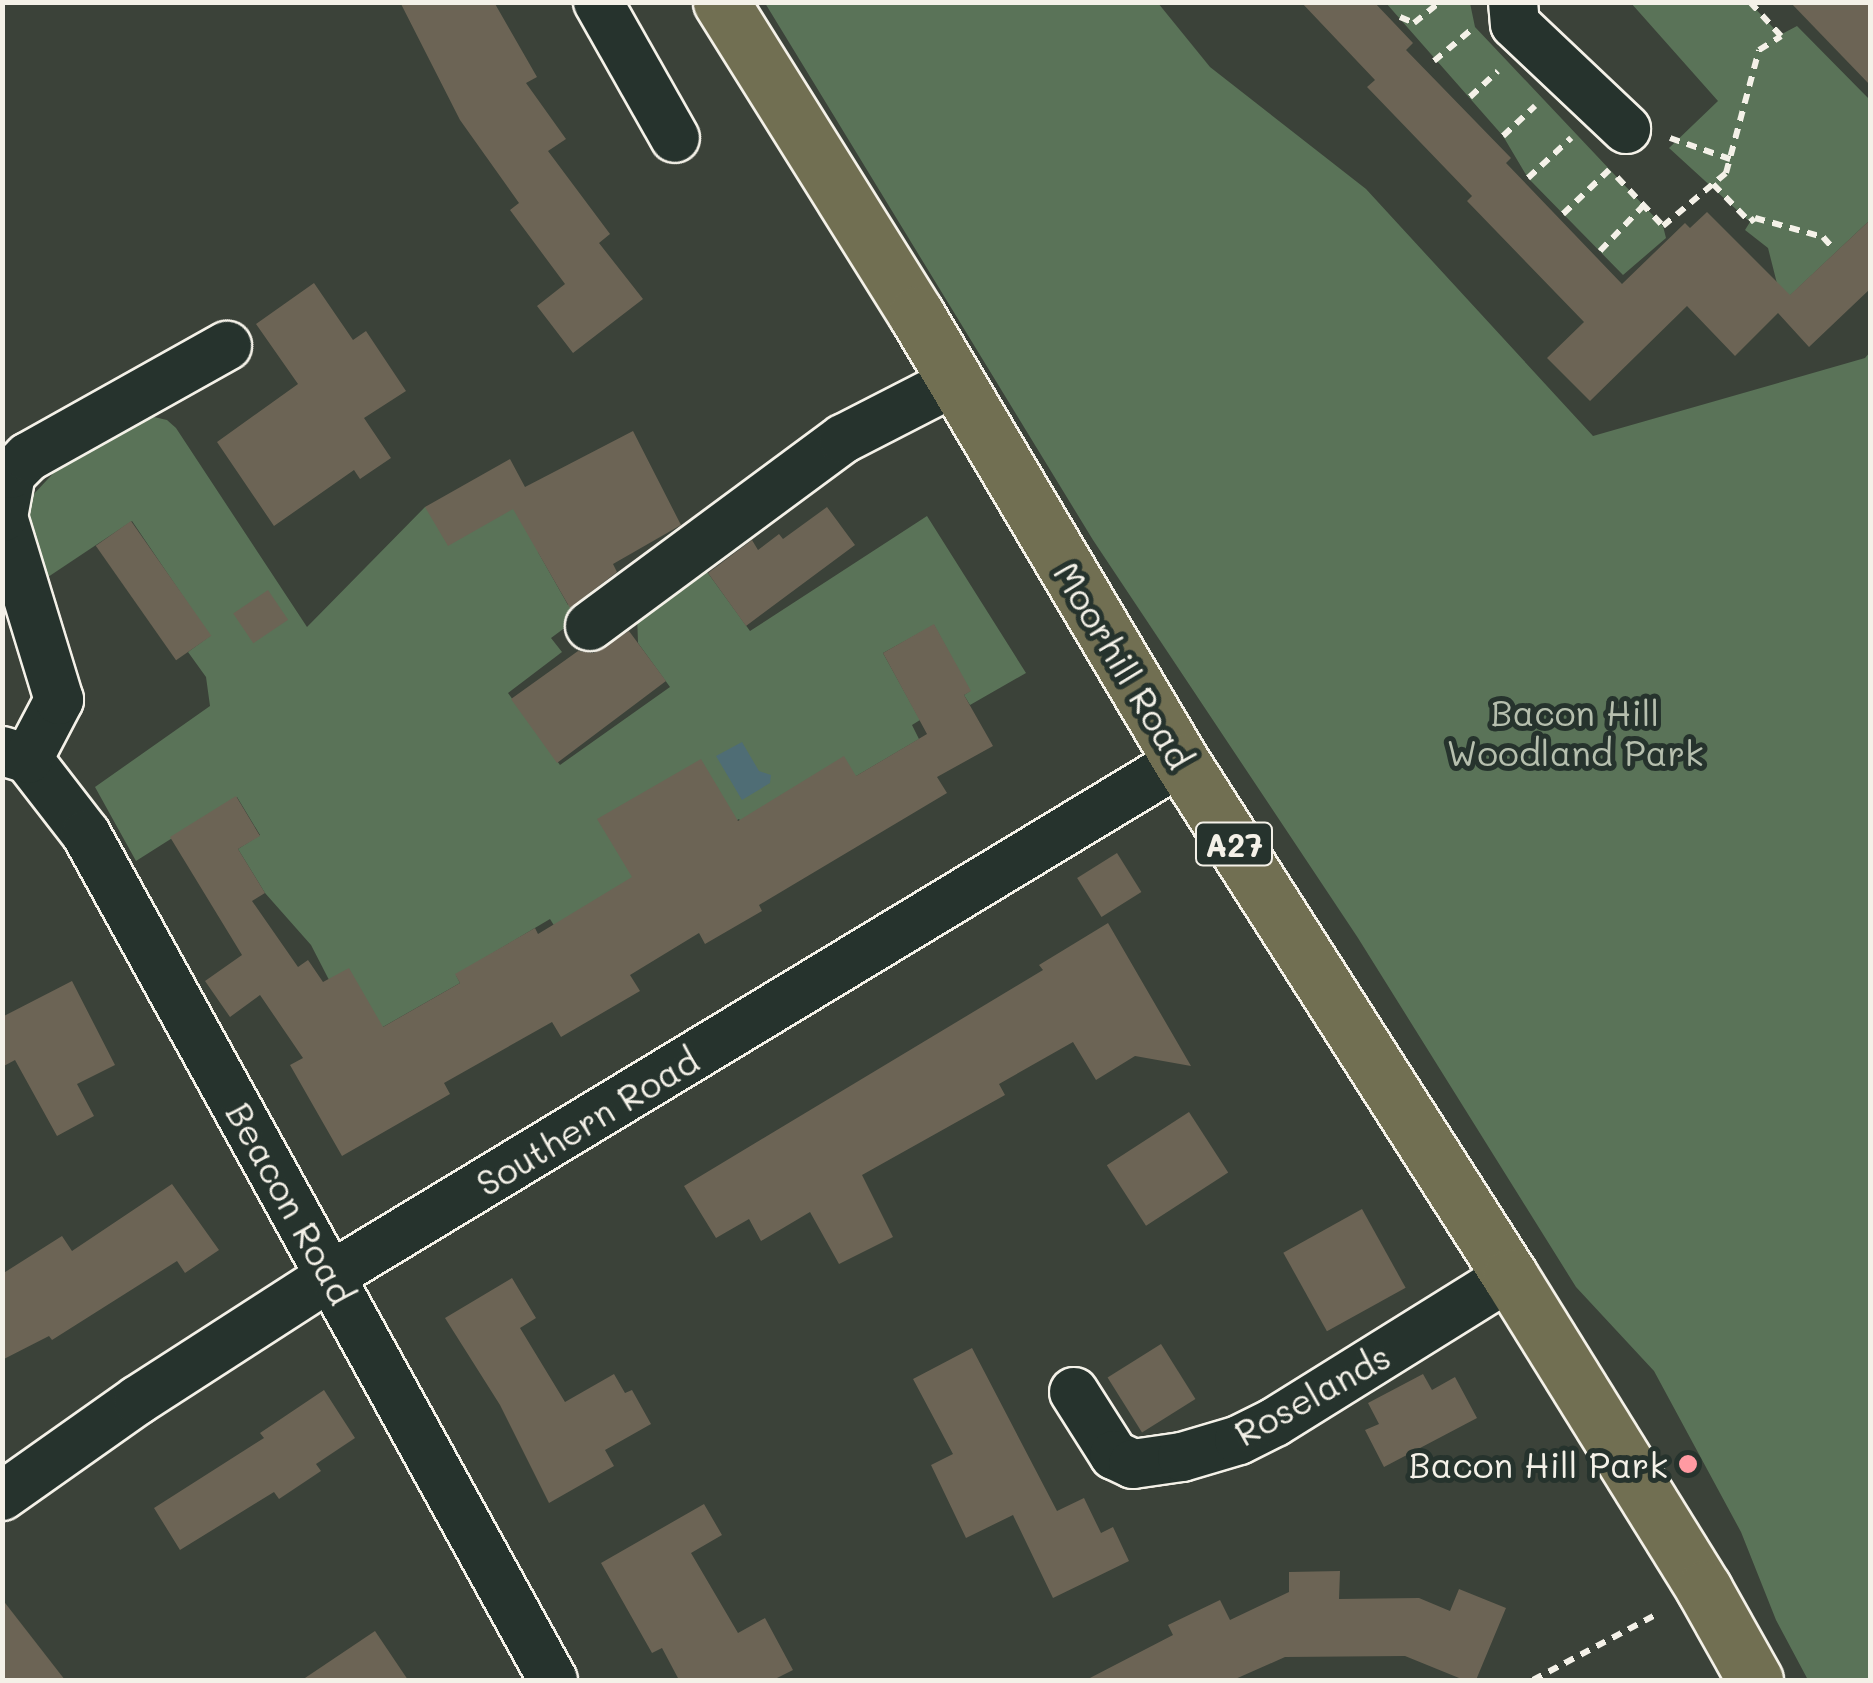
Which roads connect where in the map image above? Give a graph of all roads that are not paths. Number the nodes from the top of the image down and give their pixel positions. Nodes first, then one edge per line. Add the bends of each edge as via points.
1 (598, 2) edge
2 (721, 2) edge
3 (1494, 14) edge
4 (676, 138) dead end
5 (1618, 150) road end
6 (227, 346) dead end
7 (956, 381) junction
8 (590, 626) dead end
9 (15, 755) edge
10 (1180, 761) junction
11 (332, 1275) junction
12 (1510, 1276) junction
13 (1074, 1392) dead end
14 (2, 1496) edge
15 (553, 1680) edge
16 (1755, 1680) edge

1 - 4 street
2 - 7 main road, Moorhill Road / A27
3 - 5 street via 1514,24
6 - 9 street via 28,457 11,474 3,517 59,700
7 - 8 street via 843,439
7 - 10 main road, Moorhill Road / A27
9 - 11 street, Beacon Road via 86,834
10 - 11 street, Southern Road
10 - 12 main road, Moorhill Road / A27
11 - 14 street, Southern Road
11 - 15 street, Beacon Road
12 - 13 street, Roselands via 1275,1422 1182,1457 1134,1464 1114,1455
12 - 16 main road, Moorhill Road / A27

